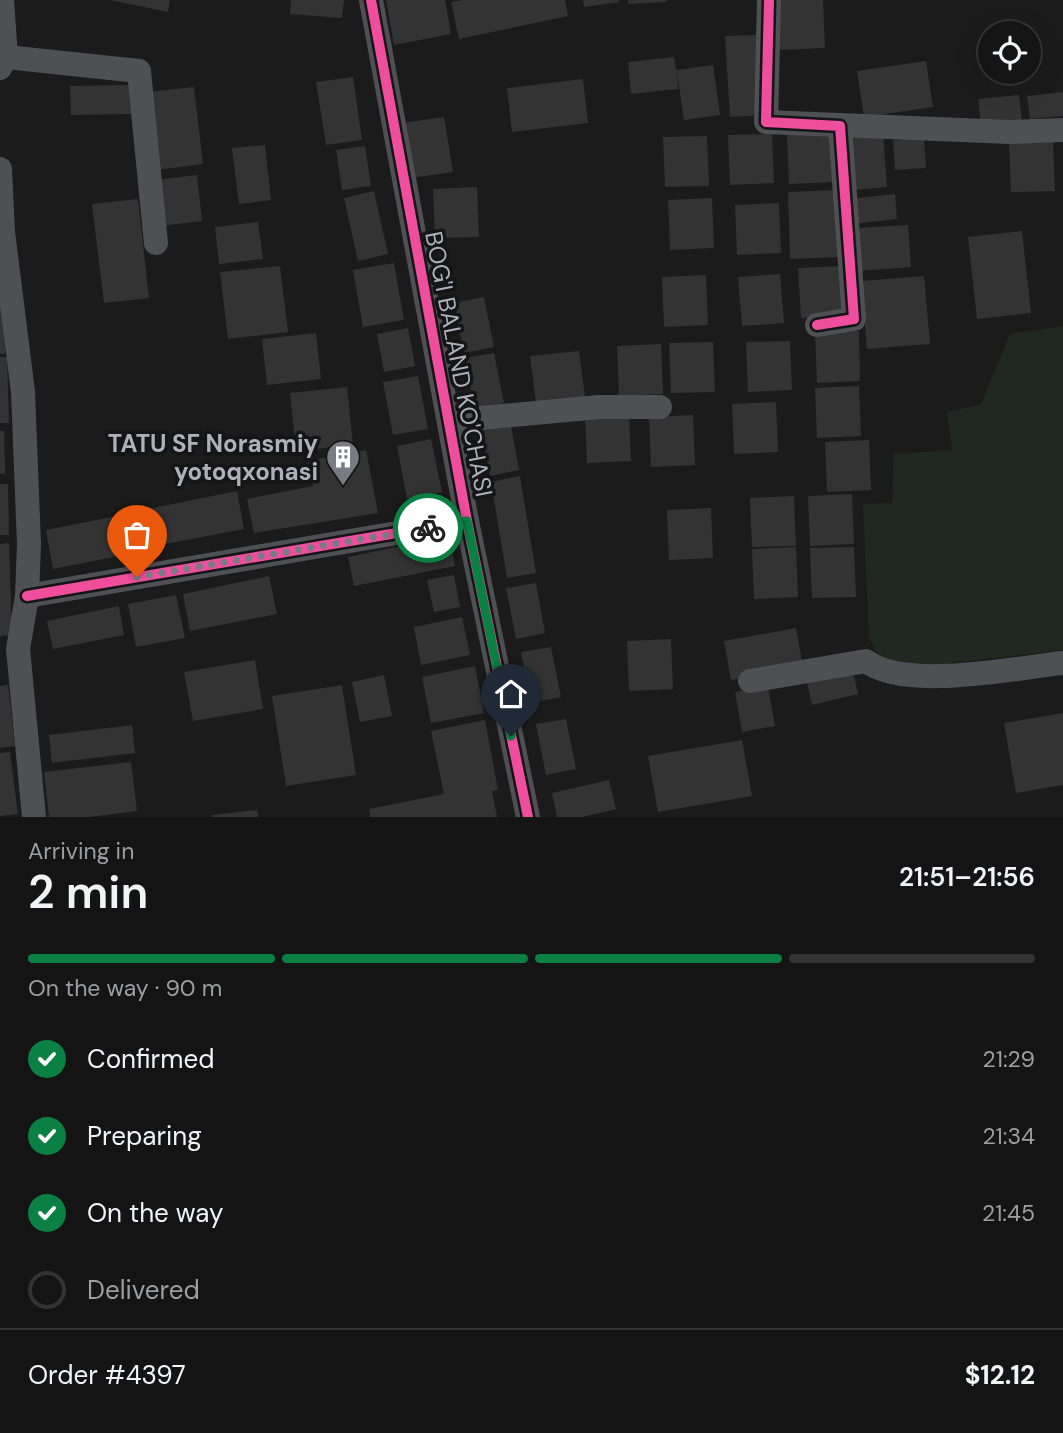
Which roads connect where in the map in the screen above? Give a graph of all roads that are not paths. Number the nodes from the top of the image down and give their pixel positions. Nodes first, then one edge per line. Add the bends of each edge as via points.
1 (2, 0) edge
2 (371, 0) edge
3 (769, 0) edge
4 (3, 63) edge
5 (840, 126) junction
6 (1063, 130) edge
7 (0, 169) edge
8 (156, 243) dead end
9 (817, 325) dead end
10 (660, 407) dead end
11 (449, 421) junction
12 (467, 521) junction
13 (27, 596) junction
14 (9, 650) edge
15 (1063, 663) edge
16 (750, 681) dead end
17 (34, 817) edge
18 (528, 817) edge

1 - 4 street
2 - 11 street, BOG'I BALAND KO'CHASI
3 - 5 street via 766,122
4 - 8 street via 139,71
5 - 6 street
5 - 9 street via 854,319
7 - 13 street via 23,392
10 - 11 street via 599,407
11 - 12 street, BOG'I BALAND KO'CHASI
12 - 13 street
12 - 18 street, BOG'I BALAND KO'CHASI
13 - 14 street
14 - 17 street
15 - 16 street via 923,677 877,670 866,661

